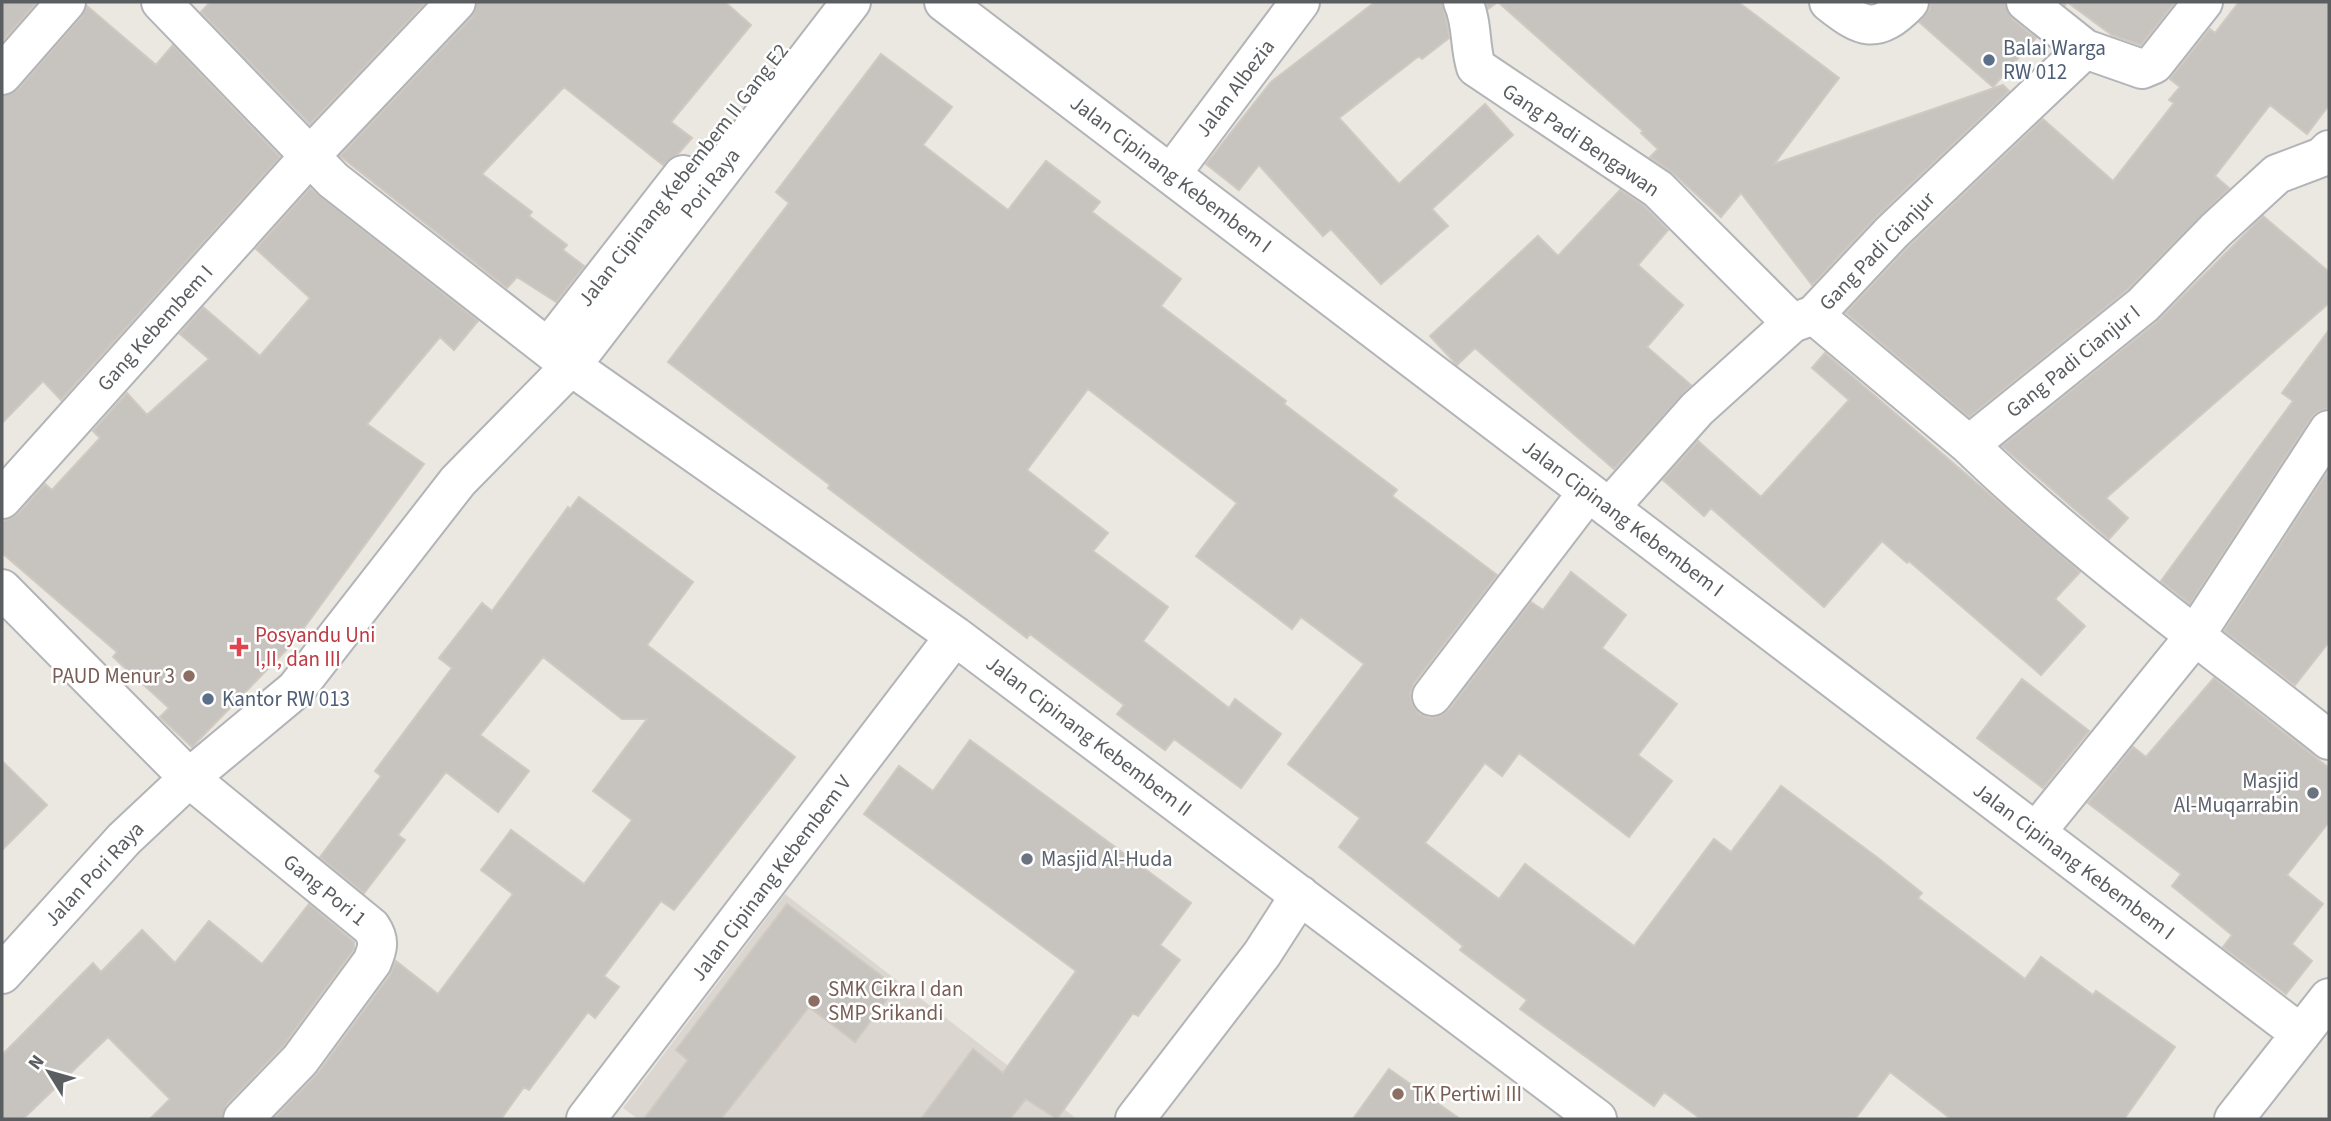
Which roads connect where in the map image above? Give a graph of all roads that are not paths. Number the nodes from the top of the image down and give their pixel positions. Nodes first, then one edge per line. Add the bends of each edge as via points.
1 (66, 2) edge
2 (161, 2) edge
3 (456, 2) edge
4 (818, 2) edge
5 (851, 2) edge
6 (944, 2) edge
7 (1300, 2) edge
8 (1463, 2) edge
9 (1909, 2) edge
10 (2026, 2) edge
11 (2203, 2) edge
12 (1842, 12) edge
13 (2085, 49) junction
14 (2, 75) edge
15 (2329, 150) edge
16 (308, 158) junction
17 (1171, 174) junction
18 (1803, 319) junction
19 (560, 357) junction
20 (2329, 430) edge
21 (1969, 445) junction
22 (2, 499) edge
23 (1599, 500) junction
24 (2, 589) edge
25 (955, 636) junction
26 (2194, 637) junction
27 (1432, 696) dead end
28 (2329, 740) edge
29 (189, 778) junction
30 (2036, 832) junction
31 (1300, 895) junction
32 (2, 974) edge
33 (2329, 998) edge
34 (2301, 1034) junction
35 (243, 1119) edge
36 (586, 1119) edge
37 (1135, 1119) edge
38 (1597, 1119) edge
39 (2234, 1119) edge

1 - 14 street
2 - 16 street
3 - 16 street, Gang Kebembem I
4 - 19 street, Jalan Cipinang Kebembem II Gang E2
5 - 19 street, Pori Raya
6 - 17 street, Jalan Cipinang Kebembem I
7 - 17 street, Jalan Albezia
8 - 18 street, Gang Padi Bengawan via 1472,20 1470,49 1476,67 1658,189
9 - 12 street via 1896,15 1876,23
10 - 13 street
11 - 13 street via 2154,64 2142,69
13 - 18 street, Gang Padi Cianjur
15 - 21 street, Gang Padi Cianjur I via 2277,174 2143,305
16 - 19 street, Jalan Cipinang Kebembem II
16 - 22 street, Gang Kebembem I
17 - 23 street, Jalan Cipinang Kebembem I
18 - 21 street
18 - 23 street, Gang Padi Cianjur
19 - 25 street, Jalan Cipinang Kebembem II
19 - 29 street, Jalan Pori Raya via 296,690
20 - 26 street
21 - 26 street via 2018,492
23 - 27 street, Gang Padi Cianjur
23 - 30 street, Jalan Cipinang Kebembem I
24 - 29 street, Gang Pori 1
25 - 31 street, Jalan Cipinang Kebembem II
25 - 36 street, Jalan Cipinang Kebembem V
26 - 28 street
26 - 30 street
29 - 32 street, Jalan Pori Raya via 124,839
29 - 35 street, Gang Pori 1 via 377,936 378,949 364,973 300,1060
30 - 34 street, Jalan Cipinang Kebembem I
31 - 37 street via 1262,954
31 - 38 street, Jalan Cipinang Kebembem II
33 - 34 street
34 - 39 street

